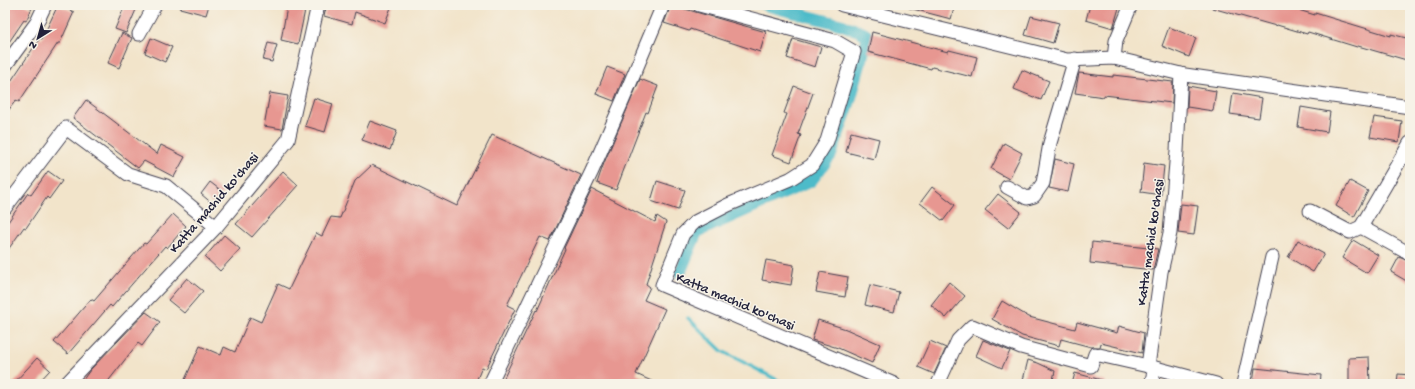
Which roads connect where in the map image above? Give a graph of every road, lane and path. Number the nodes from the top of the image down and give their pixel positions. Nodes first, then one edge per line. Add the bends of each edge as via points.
1 (45, 5) edge
2 (155, 5) edge
3 (318, 5) edge
4 (663, 5) edge
5 (698, 5) edge
6 (842, 5) edge
7 (1131, 5) edge
8 (139, 34) dead end
9 (1114, 58) junction
10 (1074, 59) junction
11 (5, 66) edge
12 (1181, 74) junction
13 (1410, 107) edge
14 (1410, 143) edge
15 (1007, 187) dead end
16 (5, 208) edge
17 (1310, 211) dead end
18 (216, 227) junction
19 (1361, 227) junction
20 (1410, 254) edge
21 (1272, 257) dead end
22 (1152, 367) junction
23 (66, 384) edge
24 (490, 384) edge
25 (894, 384) edge
26 (938, 384) edge
27 (1151, 384) edge
28 (1216, 384) edge
29 (1243, 384) edge

1 - 11 street via 37,22
2 - 8 street
3 - 18 street, Katta machid ko'chasi via 288,140
4 - 24 street via 592,171
5 - 25 street, Katta machid ko'chasi via 835,41 854,52 827,141 812,165 790,179 728,205 696,222 683,234 662,286
6 - 10 street via 1067,60
7 - 9 street via 1116,41
9 - 10 street
9 - 12 street
10 - 15 street via 1050,143 1043,183 1034,196 1027,198
12 - 13 street
12 - 22 street, Katta machid ko'chasi via 1170,233 1161,272
14 - 19 street
16 - 18 street via 66,128 128,174 166,186
17 - 19 street via 1350,232
18 - 23 street, Katta machid ko'chasi
19 - 20 street
21 - 29 street
22 - 26 street via 1095,354 1091,366 1021,347 972,326 958,340
22 - 27 street, Katta machid ko'chasi
22 - 28 street

